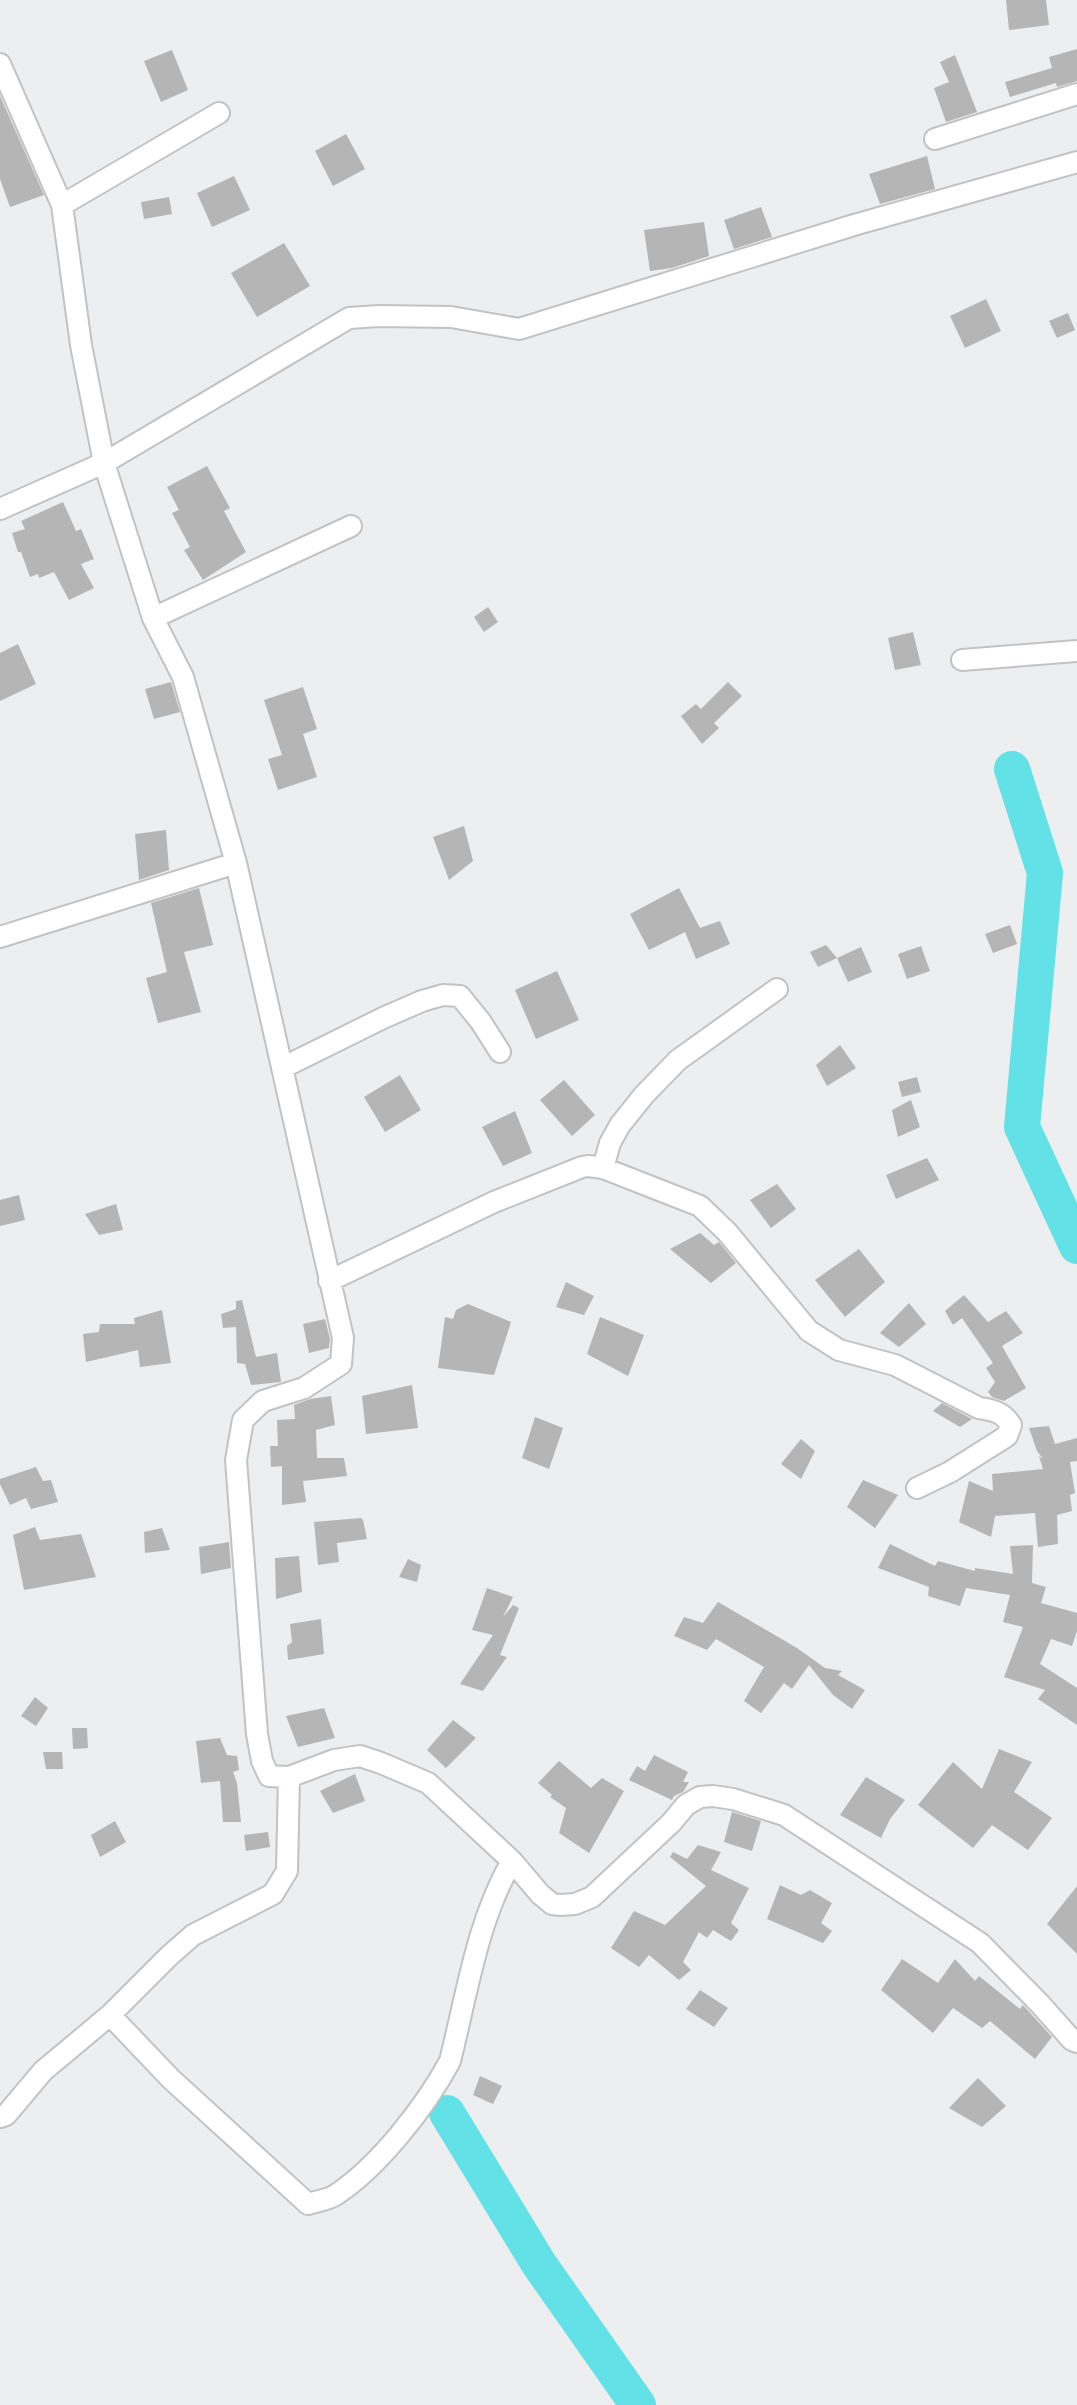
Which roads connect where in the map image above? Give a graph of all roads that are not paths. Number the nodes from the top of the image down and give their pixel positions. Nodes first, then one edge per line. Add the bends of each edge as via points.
1 (0, 64) edge
2 (1077, 94) edge
3 (219, 113) dead end
4 (935, 139) dead end
5 (1077, 162) edge
6 (62, 205) junction
7 (104, 463) junction
8 (0, 509) edge
9 (351, 526) dead end
10 (153, 618) junction
11 (1077, 651) edge
12 (962, 660) dead end
13 (236, 863) junction
14 (0, 937) edge
15 (777, 989) dead end
16 (500, 1052) dead end
17 (282, 1068) junction
18 (603, 1168) junction
19 (329, 1281) junction
20 (917, 1488) dead end
21 (289, 1777) junction
22 (512, 1861) junction
23 (110, 2015) junction
24 (1077, 2042) edge
25 (0, 2117) edge

1 - 6 street
2 - 4 street
3 - 6 street
5 - 7 street via 519,329 451,317 349,318
6 - 7 street
7 - 8 street
7 - 10 street
9 - 10 street
10 - 13 street via 183,677
11 - 12 street
13 - 14 street
13 - 17 street
15 - 18 street via 678,1060 652,1086 620,1125
16 - 17 street via 460,996 443,995
17 - 19 street
18 - 19 street via 582,1167 494,1202
18 - 20 street via 700,1206 809,1331 839,1350 895,1365 979,1408 1006,1416 1011,1425 1007,1436
19 - 21 street via 343,1338 341,1364 304,1388 263,1401 243,1420 236,1460 257,1734 269,1776
21 - 22 street via 360,1756 381,1763 428,1783
21 - 23 street via 287,1871 273,1894 193,1935
22 - 23 street via 487,1916 441,2079 403,2130 334,2196 308,2204 171,2079
22 - 24 street via 552,1904 575,1904 592,1897 700,1797 733,1799 784,1815 980,1943
23 - 25 street via 43,2071

